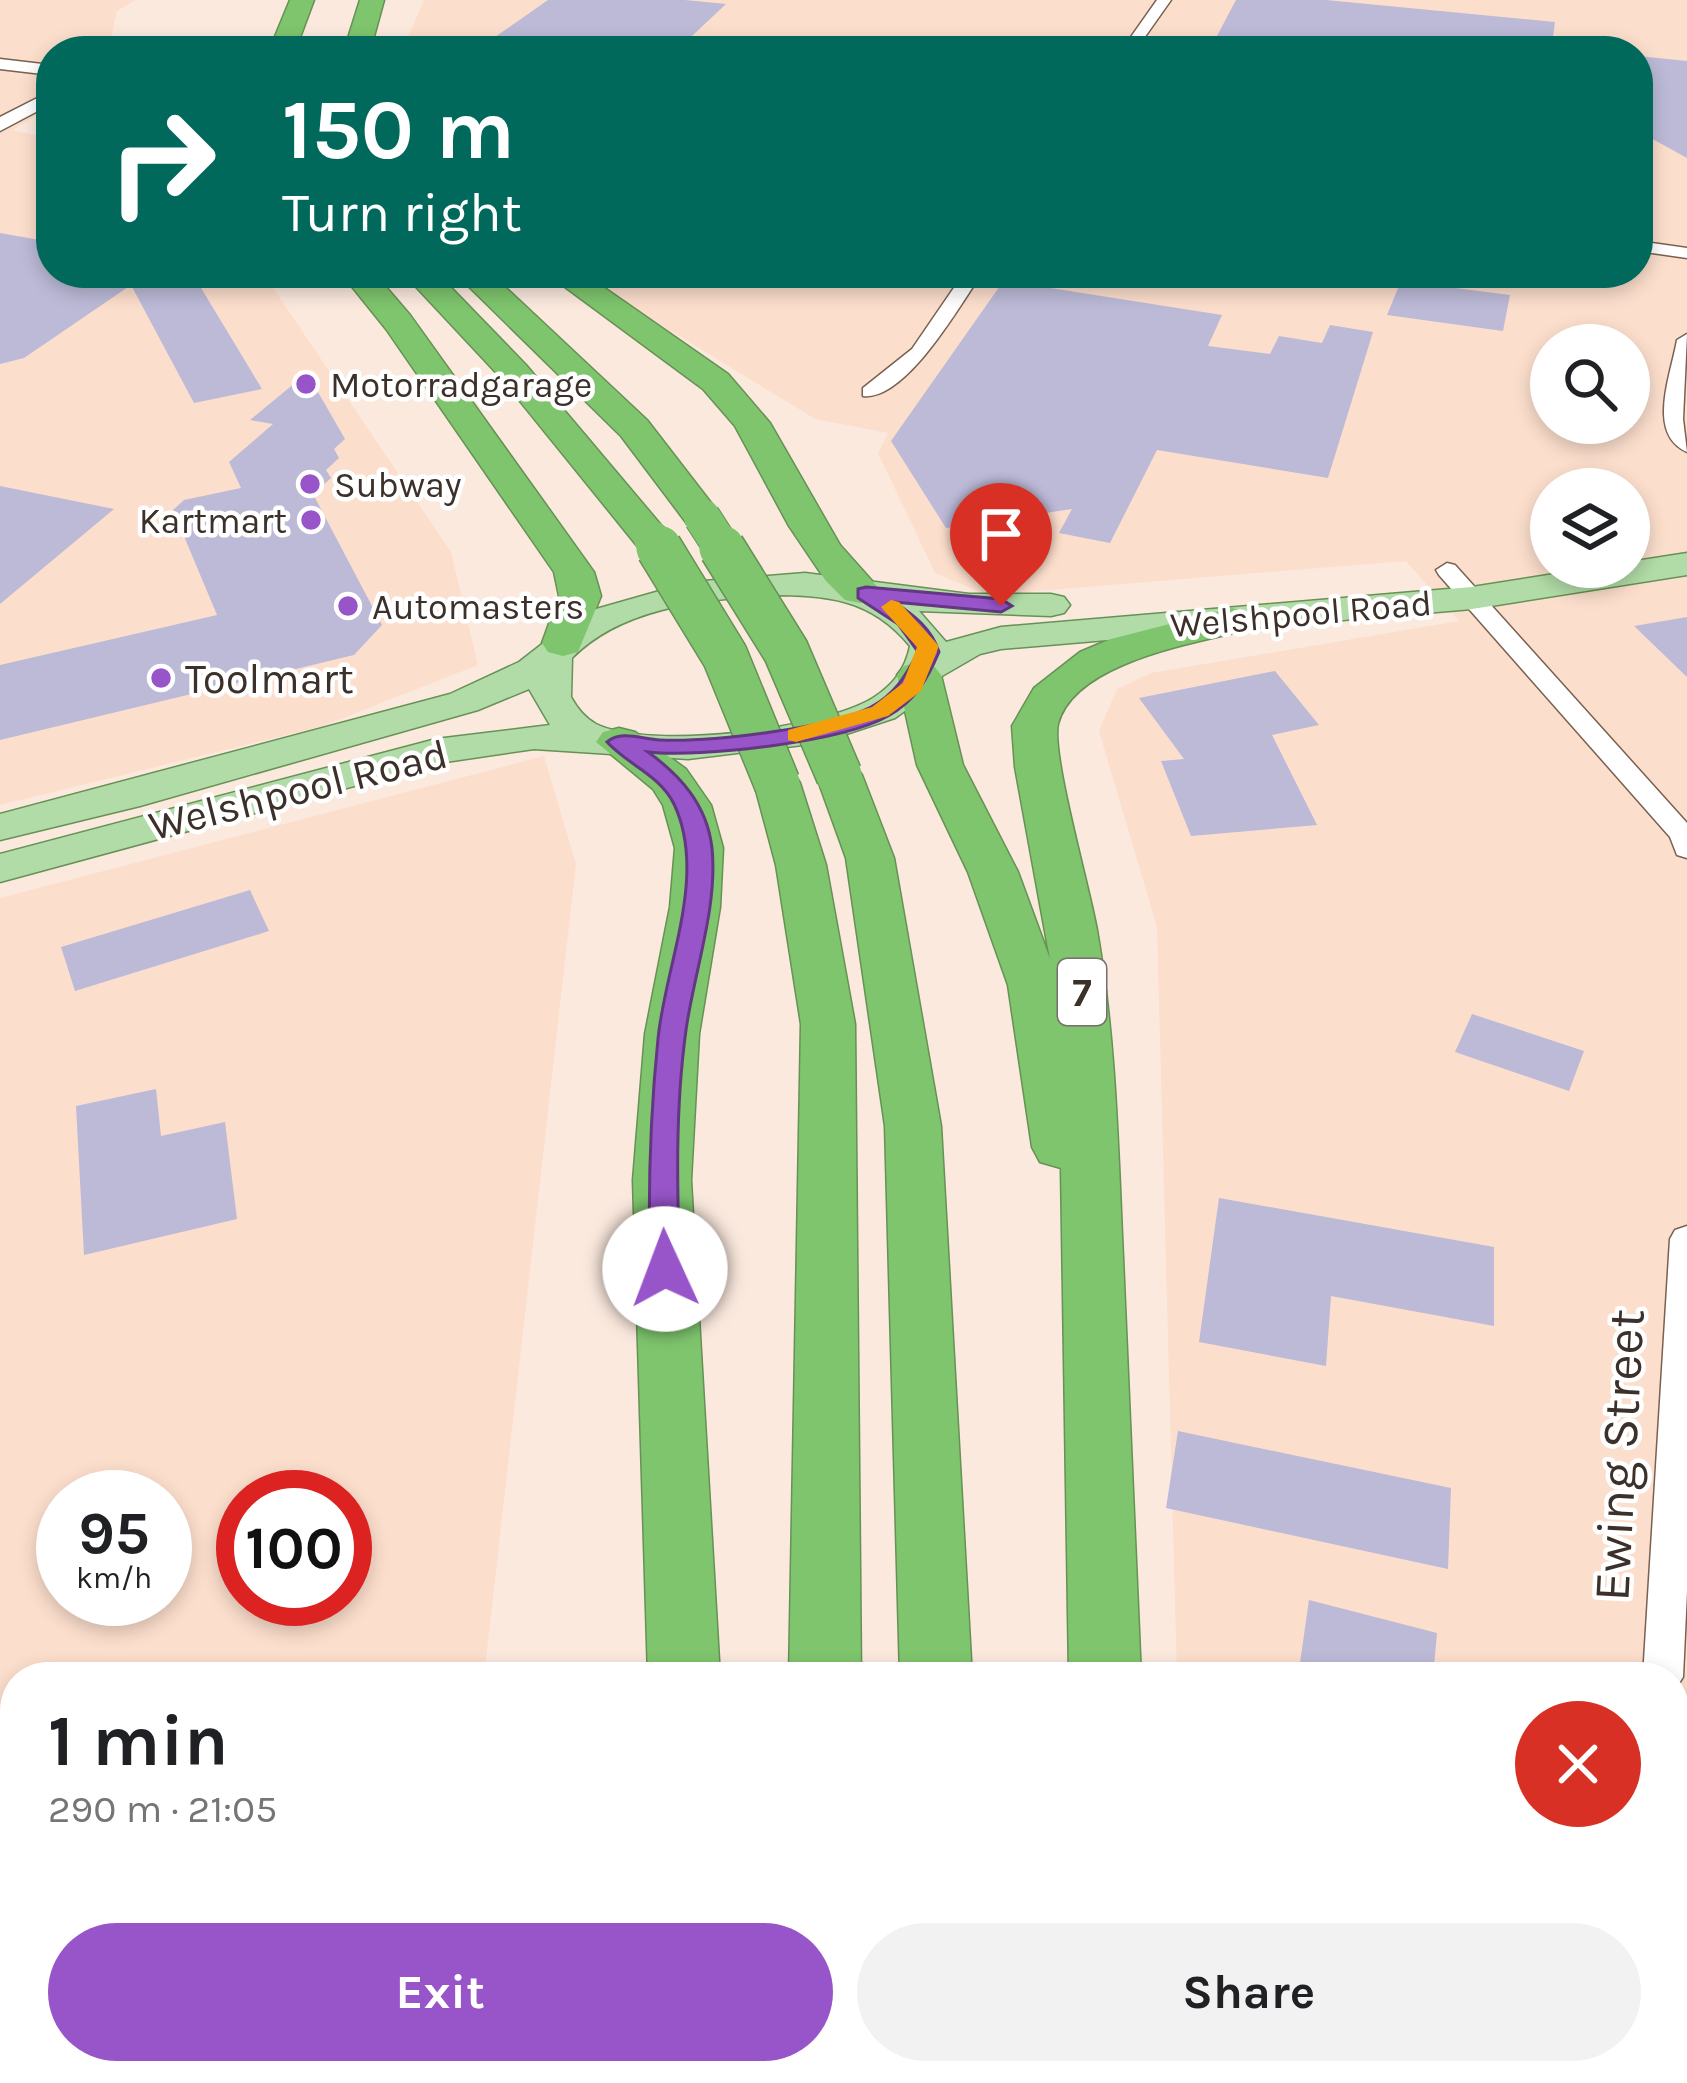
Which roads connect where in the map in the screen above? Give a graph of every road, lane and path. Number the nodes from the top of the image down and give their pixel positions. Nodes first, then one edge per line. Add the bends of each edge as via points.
1 (302, 0) edge
2 (372, 0) edge
3 (1165, 0) edge
4 (289, 36) edge
5 (361, 36) edge
6 (1140, 36) edge
7 (0, 64) edge
8 (36, 68) edge
9 (36, 105) edge
10 (0, 125) edge
11 (1653, 248) edge
12 (1687, 253) edge
13 (370, 288) edge
14 (433, 288) edge
15 (487, 288) edge
16 (583, 288) edge
17 (963, 288) edge
18 (1687, 340) edge
19 (870, 392) dead end
20 (1687, 446) edge
21 (1687, 531) edge
22 (1650, 538) edge
23 (1650, 542) edge
24 (1687, 542) edge
25 (1530, 560) edge
26 (1687, 564) edge
27 (1459, 584) junction
28 (863, 592) junction
29 (1232, 621) junction
30 (558, 650) junction
31 (920, 674) junction
32 (609, 740) junction
33 (0, 827) edge
34 (1687, 849) edge
35 (0, 868) edge
36 (1687, 1239) edge
37 (1098, 1496) junction
38 (683, 1662) edge
39 (825, 1662) edge
40 (935, 1662) edge
41 (1105, 1662) edge
42 (1664, 1662) edge

1 - 4 highway
2 - 5 highway
3 - 6 street
7 - 8 street
9 - 10 street
11 - 12 street
13 - 30 highway via 574,572 580,596
14 - 39 highway, bridge via 514,372 686,586 760,726 801,866 828,1024
15 - 40 highway, bridge via 634,428 702,517 787,651 870,858 913,1126
16 - 28 highway via 730,395 768,444 831,566
17 - 19 street via 919,353
18 - 20 street via 1673,418
21 - 22 main road
23 - 24 main road
25 - 27 main road, Welshpool Road
26 - 27 main road, Welshpool Road
27 - 28 main road, Welshpool Road via 1127,604 969,605
27 - 29 main road, Welshpool Road
27 - 34 street via 1683,835
28 - 30 main road, Welshpool Road via 794,585 690,596 588,624
28 - 31 main road via 925,640
29 - 31 main road, Welshpool Road via 989,640
29 - 37 highway, 7 via 1095,661 1050,697 1036,725 1086,1021
30 - 32 main road via 547,682 551,700 573,726
30 - 33 main road, Welshpool Road via 510,684 464,702
31 - 32 main road, Welshpool Road via 880,711 815,731 662,747
31 - 37 highway via 940,765 993,872 1034,985 1054,1093
32 - 35 main road, Welshpool Road via 534,737 436,752
32 - 38 highway via 670,779 700,848 672,1034 662,1180
36 - 42 street, Ewing Street
37 - 41 highway

